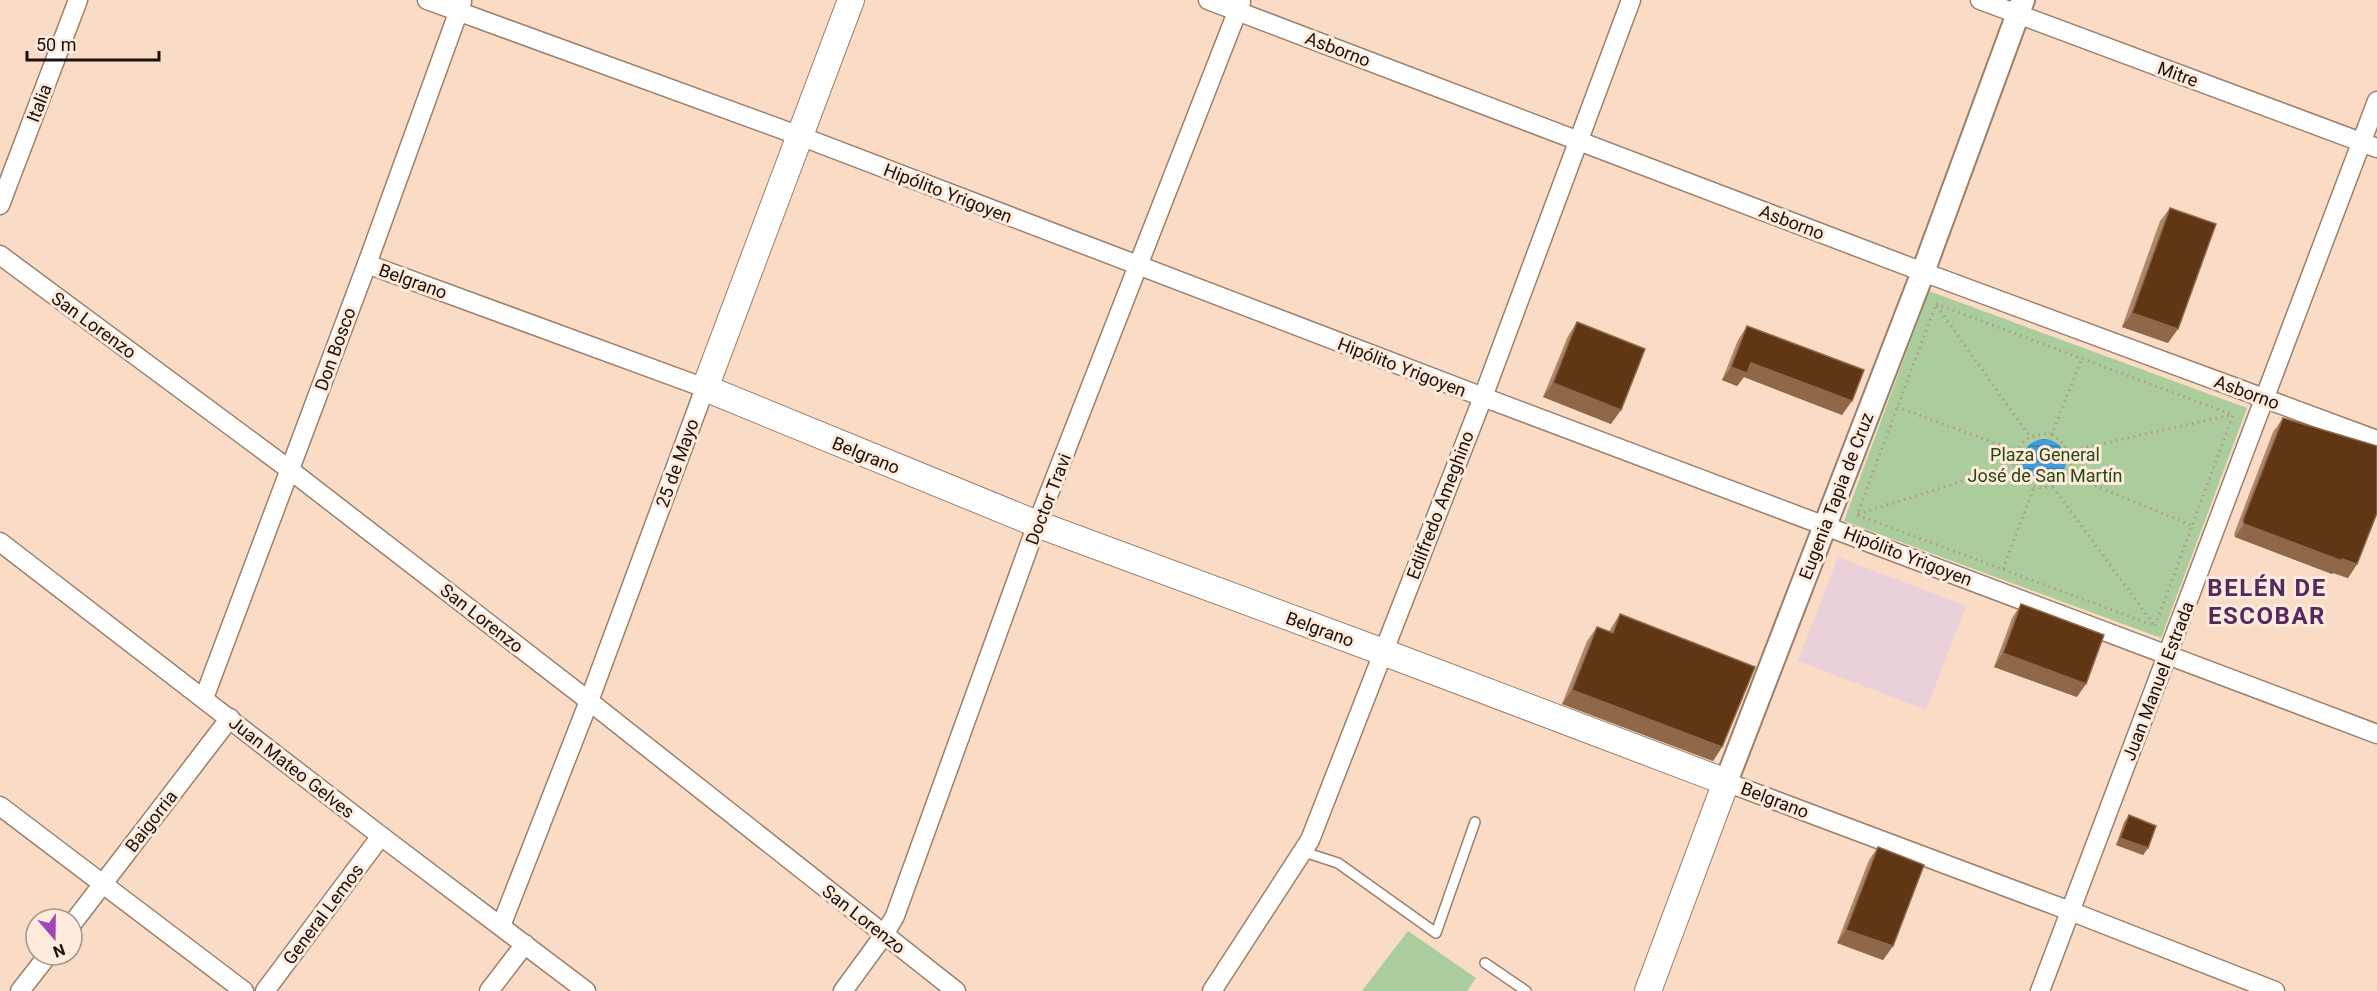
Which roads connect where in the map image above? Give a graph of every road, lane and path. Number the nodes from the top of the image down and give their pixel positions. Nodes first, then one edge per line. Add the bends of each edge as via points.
1 (78, 0) edge
2 (427, 0) edge
3 (851, 0) edge
4 (1208, 0) edge
5 (1631, 0) edge
6 (1980, 0) edge
7 (460, 6) edge
8 (1240, 6) edge
9 (2020, 7) edge
10 (2377, 101) edge
11 (800, 136) junction
12 (1577, 139) junction
13 (2369, 145) edge
14 (1, 197) edge
15 (0, 255) edge
16 (367, 264) junction
17 (1139, 267) junction
18 (1923, 272) junction
19 (1936, 304) junction
20 (2082, 358) junction
21 (705, 388) junction
22 (1483, 397) junction
23 (2266, 399) junction
24 (1897, 407) junction
25 (2233, 415) junction
26 (2052, 434) junction
27 (2030, 437) junction
28 (2377, 440) edge
29 (2017, 451) junction
30 (2069, 451) junction
31 (2016, 464) junction
32 (290, 470) junction
33 (2067, 474) junction
34 (2034, 486) junction
35 (2053, 487) junction
36 (1857, 515) junction
37 (1037, 524) junction
38 (1824, 525) junction
39 (2193, 526) junction
40 (0, 542) edge
41 (2003, 569) junction
42 (2155, 626) junction
43 (1383, 652) junction
44 (2169, 654) junction
45 (204, 698) junction
46 (589, 701) junction
47 (230, 718) junction
48 (2377, 734) edge
49 (1725, 782) junction
50 (0, 806) edge
51 (1476, 822) dead end
52 (381, 836) junction
53 (1304, 852) junction
54 (103, 884) junction
55 (84, 909) edge
56 (2070, 911) junction
57 (501, 926) junction
58 (884, 935) junction
59 (525, 944) junction
60 (1485, 963) dead end
61 (39, 967) edge
62 (20, 991) edge
63 (244, 991) edge
64 (265, 991) edge
65 (489, 991) edge
66 (586, 991) edge
67 (843, 991) edge
68 (956, 991) edge
69 (1212, 991) edge
70 (1526, 991) edge
71 (1648, 991) edge
72 (2040, 991) edge
73 (2275, 991) edge

1 - 14 street, Italia
2 - 7 street, Hipólito Yrigoyen
3 - 11 main road, 25 de Mayo
4 - 8 street, Asborno
5 - 12 street, Edilfredo Ameghino
6 - 9 street, Mitre
7 - 11 street, Hipólito Yrigoyen
7 - 16 street, Don Bosco
8 - 12 street, Asborno
8 - 17 street, Doctor Travi
9 - 13 street, Mitre
9 - 18 street, Eugenia Tapia de Cruz
10 - 13 street, Juan Manuel Estrada
11 - 17 street, Hipólito Yrigoyen
11 - 21 main road, 25 de Mayo
12 - 18 street, Asborno
12 - 22 street, Edilfredo Ameghino
13 - 23 street, Juan Manuel Estrada
15 - 32 street, San Lorenzo
16 - 21 street, Belgrano
16 - 32 street, Don Bosco
17 - 22 street, Hipólito Yrigoyen
17 - 37 street, Doctor Travi
18 - 23 street, Asborno
18 - 38 street, Eugenia Tapia de Cruz
19 - 20 path
19 - 24 path
19 - 27 path
20 - 25 path
20 - 26 path
21 - 37 main road, Belgrano
21 - 46 street, 25 de Mayo
22 - 38 street, Hipólito Yrigoyen
22 - 43 street, Edilfredo Ameghino
23 - 28 street, Asborno
23 - 44 street, Juan Manuel Estrada
24 - 29 path
24 - 36 path
25 - 30 path
25 - 39 path
26 - 27 path
26 - 30 path
27 - 29 path
29 - 31 path
30 - 33 path
31 - 34 path via 2025,481
31 - 36 path
32 - 45 street, Don Bosco
32 - 46 street, San Lorenzo
33 - 35 path
33 - 39 path
34 - 35 path
34 - 41 path
35 - 42 path
36 - 41 path
37 - 43 main road, Belgrano
37 - 58 street, Doctor Travi via 895,916
38 - 44 street, Hipólito Yrigoyen
38 - 49 street, Eugenia Tapia de Cruz
39 - 42 path
40 - 45 street, Juan Mateo Gelves
41 - 42 path
43 - 49 main road, Belgrano
43 - 53 street, Edilfredo Ameghino
44 - 48 street, Hipólito Yrigoyen
44 - 56 street, Juan Manuel Estrada
45 - 47 street, Juan Mateo Gelves
46 - 57 street, 25 de Mayo
46 - 58 street, San Lorenzo
47 - 52 street, Juan Mateo Gelves
47 - 54 street, Baigorria
49 - 56 street, Belgrano
49 - 71 main road, Eugenia Tapia de Cruz
50 - 54 street
51 - 53 lane via 1436,933 1338,863
52 - 57 street, Juan Mateo Gelves
52 - 64 street, General Lemos
53 - 69 street, Edilfredo Ameghino
54 - 55 street, Baigorria
54 - 63 street
56 - 72 street, Juan Manuel Estrada
56 - 73 street, Belgrano
57 - 59 street, Juan Mateo Gelves
58 - 67 street, Doctor Travi
58 - 68 street, San Lorenzo
59 - 65 street
59 - 66 street, Juan Mateo Gelves
60 - 70 lane
61 - 62 street

